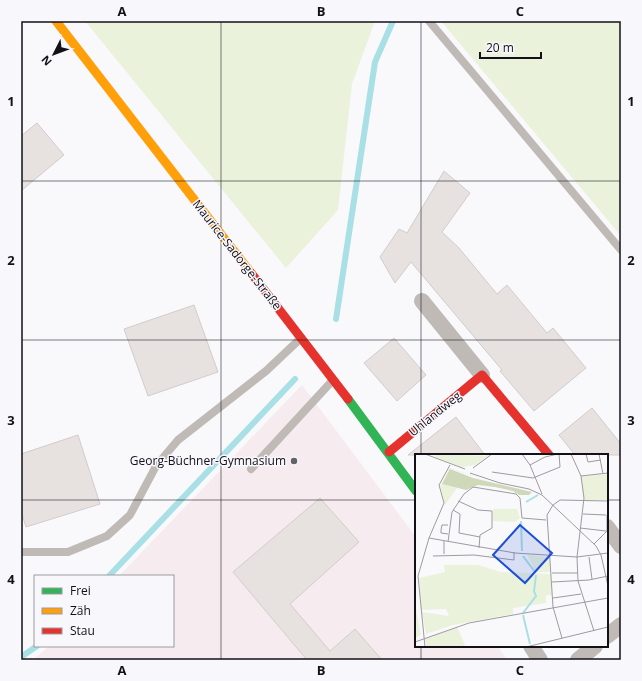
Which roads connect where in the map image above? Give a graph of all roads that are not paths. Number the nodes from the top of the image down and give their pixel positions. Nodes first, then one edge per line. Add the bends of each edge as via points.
1 (56, 21) edge
2 (429, 21) edge
3 (621, 250) edge
4 (422, 302) dead end
5 (301, 337) junction
6 (482, 375) junction
7 (334, 379) junction
8 (389, 452) junction
9 (548, 454) edge
10 (251, 469) dead end
11 (415, 490) edge
12 (608, 528) edge
13 (621, 546) edge
14 (21, 552) edge
15 (621, 625) edge
16 (608, 635) edge
17 (532, 647) edge
18 (594, 647) edge
19 (540, 660) edge
20 (578, 660) edge

1 - 5 street, Maurice-Sadorge-Straße
2 - 3 lane
4 - 6 street
5 - 7 street, Maurice-Sadorge-Straße
5 - 14 lane via 266,371 178,440 156,466 130,515 107,536 68,552
6 - 8 street, Uhlandweg
6 - 9 street
7 - 8 street, Maurice-Sadorge-Straße
7 - 10 lane
8 - 11 street, Maurice-Sadorge-Straße
12 - 13 street
15 - 16 street
17 - 19 street
18 - 20 street

